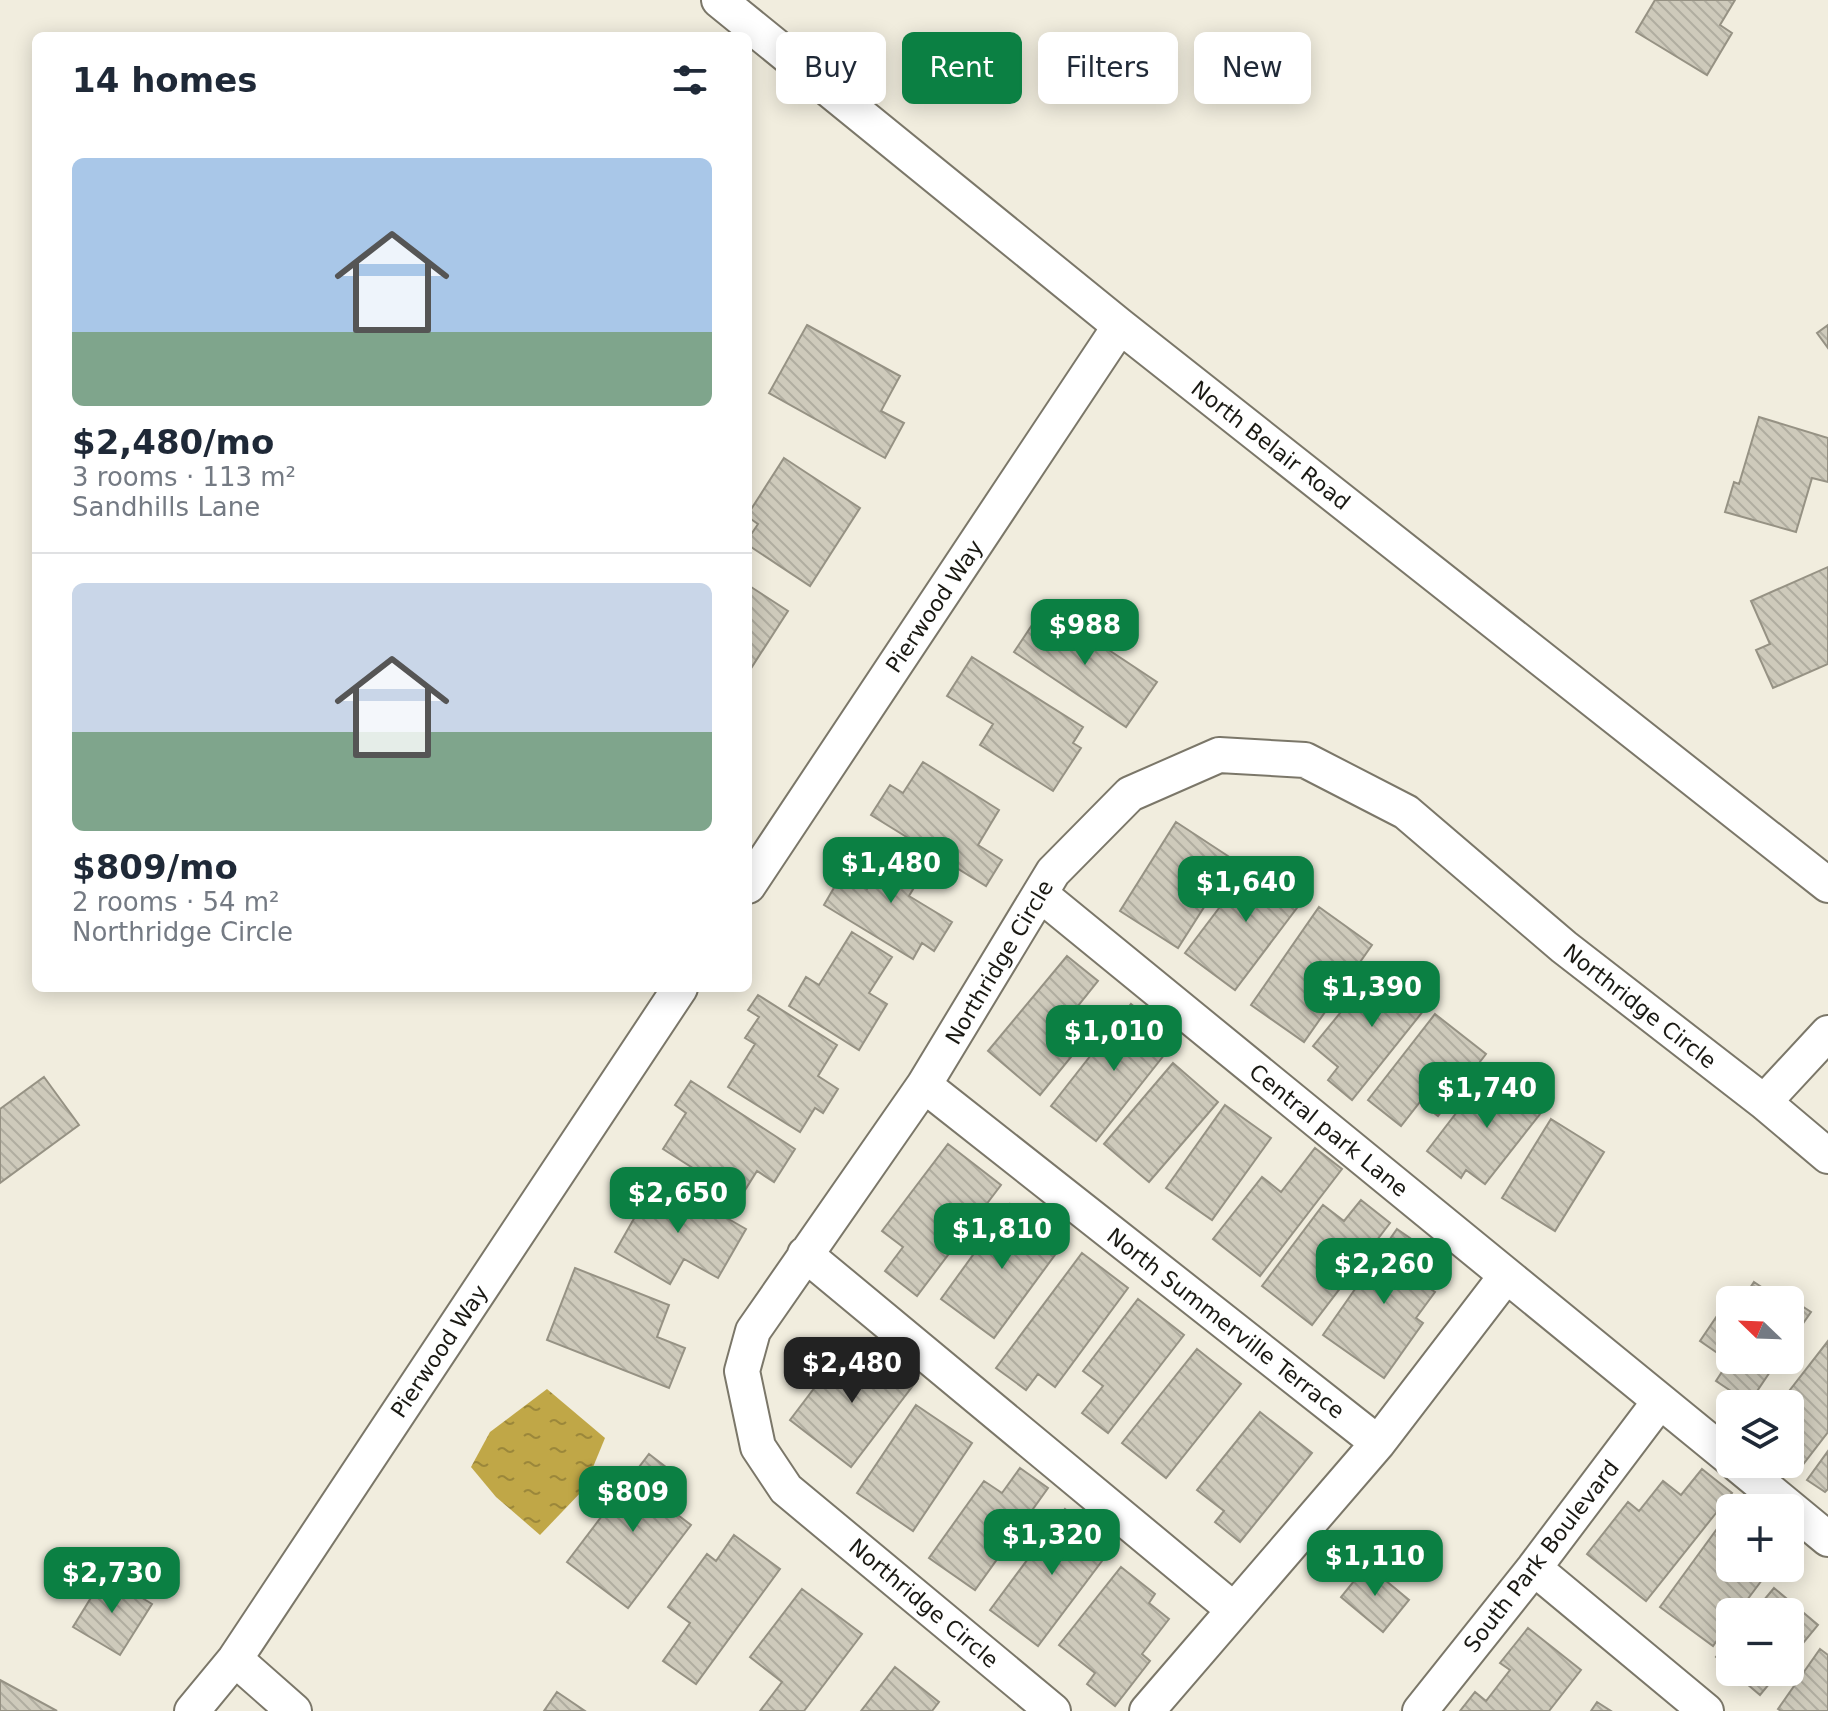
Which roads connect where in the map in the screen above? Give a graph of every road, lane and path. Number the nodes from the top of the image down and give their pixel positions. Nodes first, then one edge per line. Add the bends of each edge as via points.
1 (719, 0) edge
2 (1120, 326) junction
3 (752, 880) edge
4 (1828, 885) edge
5 (1040, 894) junction
6 (677, 992) edge
7 (1828, 1033) edge
8 (924, 1085) junction
9 (1764, 1102) junction
10 (1828, 1156) edge
11 (805, 1254) junction
12 (1506, 1276) junction
13 (1660, 1401) junction
14 (1378, 1443) junction
15 (1716, 1447) edge
16 (1754, 1478) edge
17 (1828, 1539) edge
18 (1534, 1568) junction
19 (1234, 1610) junction
20 (235, 1659) junction
21 (192, 1711) edge
22 (294, 1711) edge
23 (1053, 1711) edge
24 (1147, 1711) edge
25 (1420, 1711) edge
26 (1706, 1711) edge

1 - 2 street, North Belair Road
2 - 3 street, Pierwood Way
2 - 4 street, North Belair Road
5 - 8 street, Northridge Circle
5 - 9 street, Northridge Circle via 1053,872 1130,794 1219,755 1305,760 1406,812 1564,947
5 - 12 street, Central park Lane
6 - 20 street, Pierwood Way
7 - 9 street
8 - 11 street, Northridge Circle
8 - 14 street, North Summerville Terrace
9 - 10 street, Northridge Circle
11 - 19 street
11 - 23 street, Northridge Circle via 753,1331 742,1371 758,1447 786,1489
12 - 13 street, Central park Lane
12 - 14 street
13 - 15 street, Central park Lane
13 - 18 street, South Park Boulevard
14 - 19 street
16 - 17 street
18 - 25 street, South Park Boulevard
18 - 26 street
19 - 24 street
20 - 21 street, Pierwood Way
20 - 22 street

